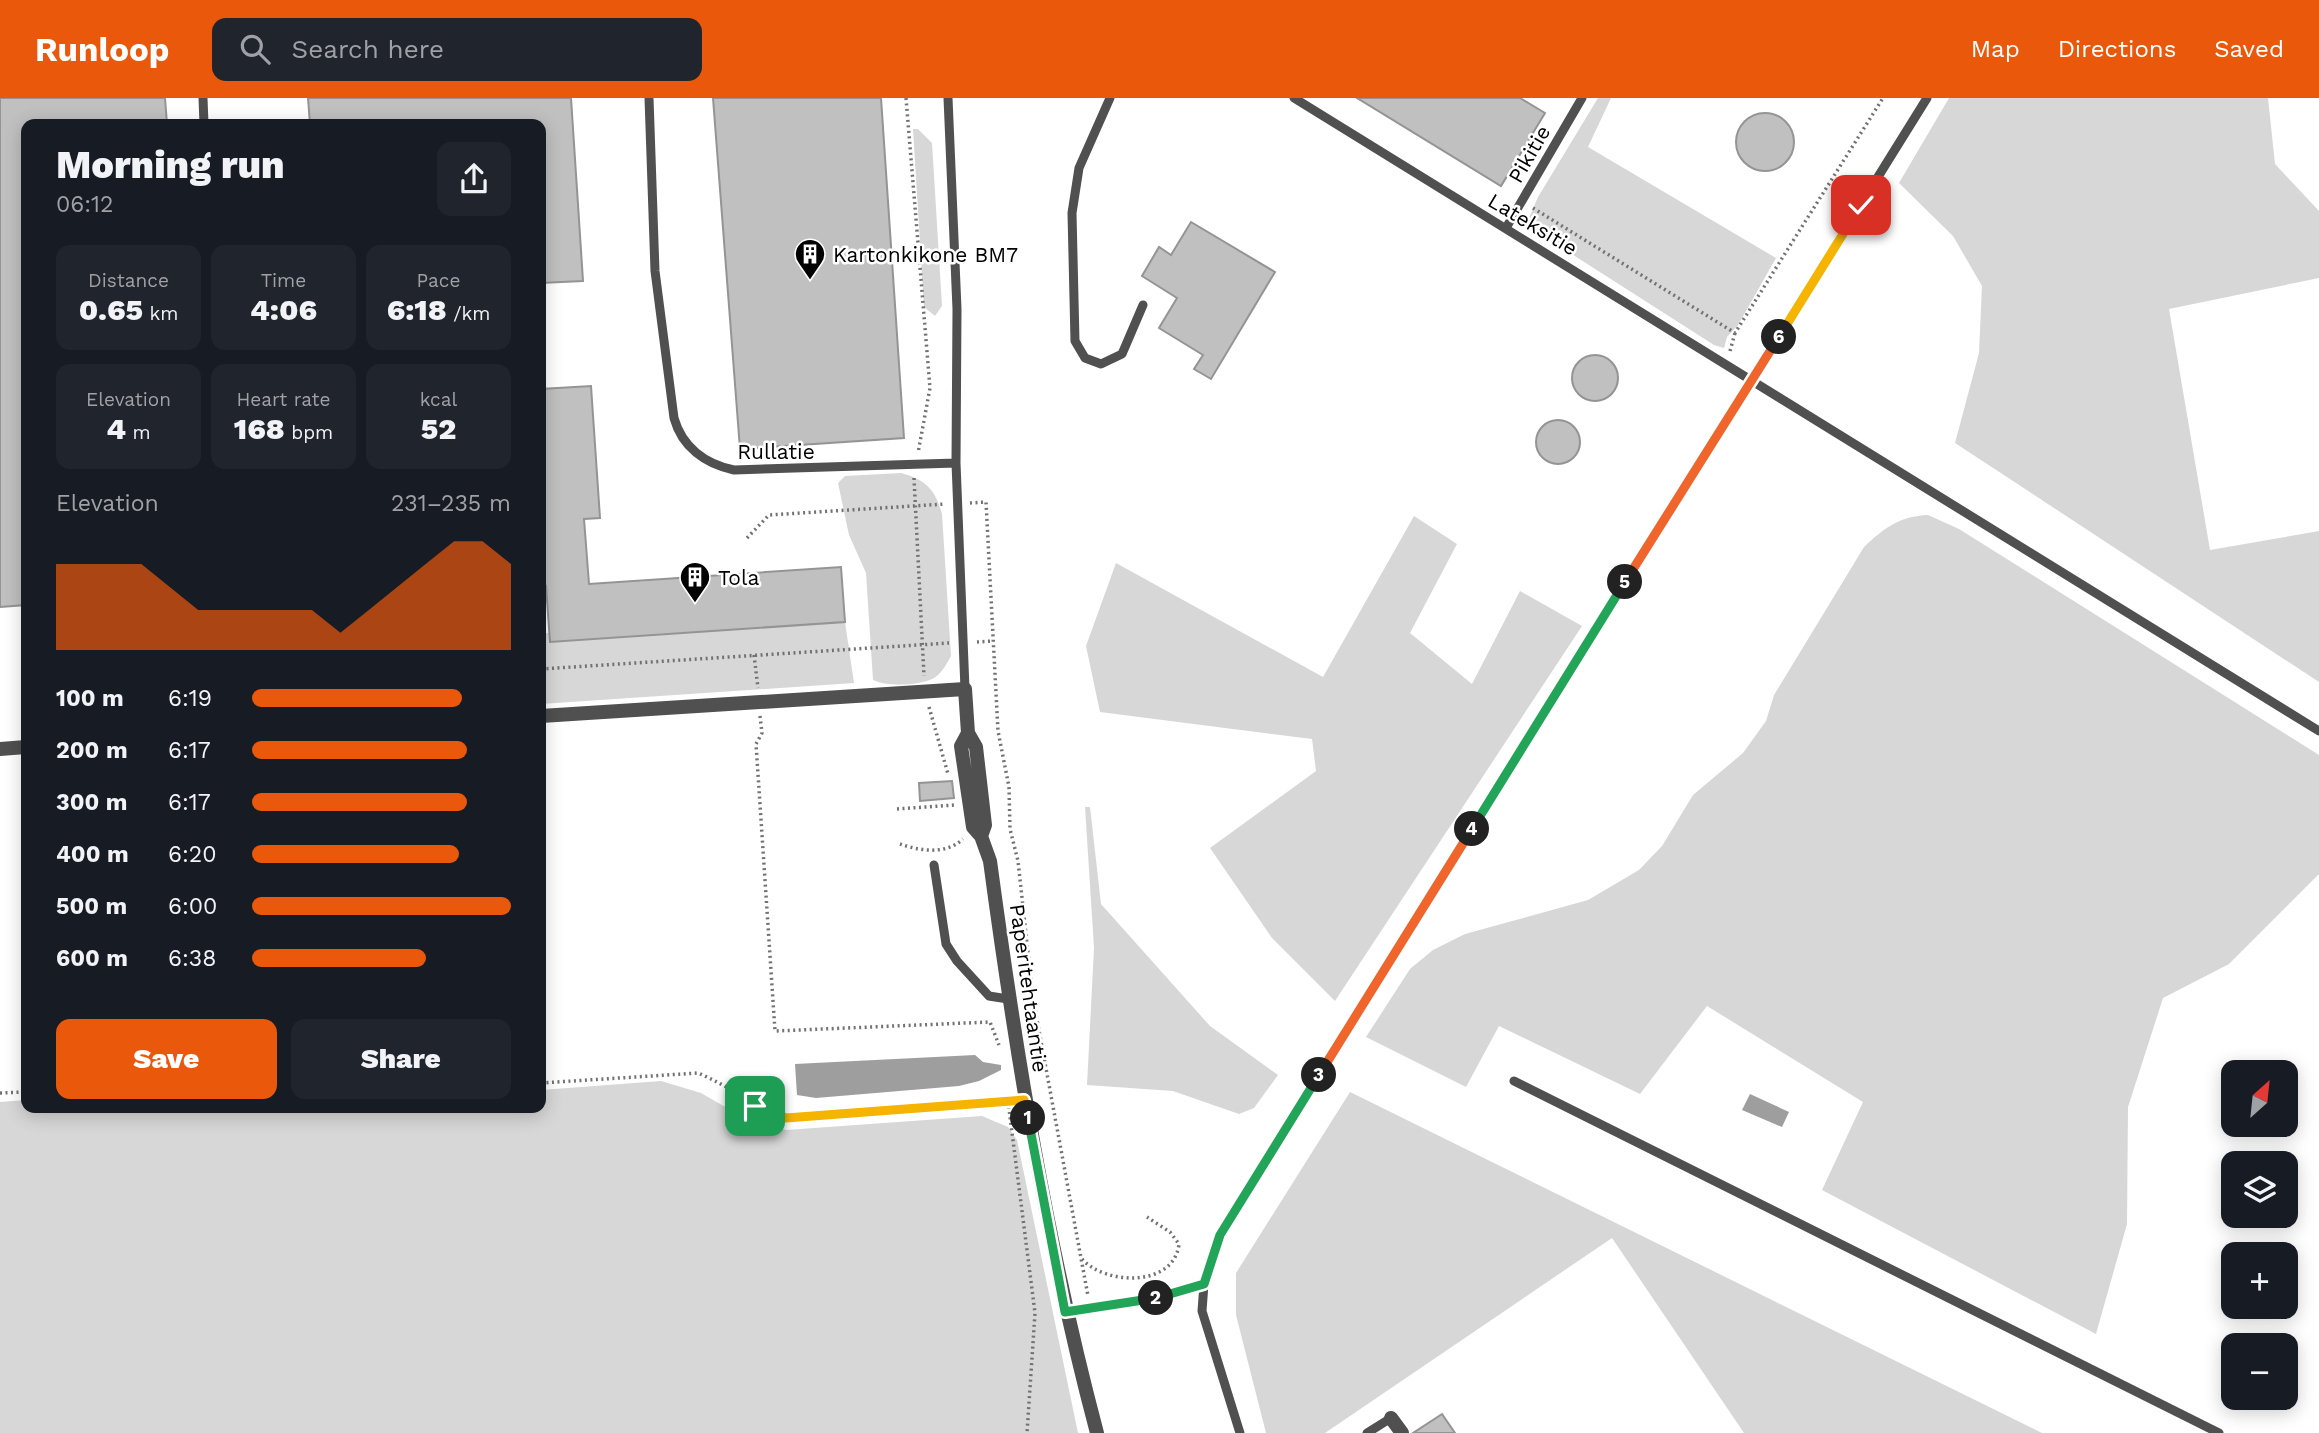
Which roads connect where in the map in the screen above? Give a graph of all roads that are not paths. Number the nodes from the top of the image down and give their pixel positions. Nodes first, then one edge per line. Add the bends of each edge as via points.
1 (203, 98) edge
2 (649, 98) edge
3 (948, 98) edge
4 (1111, 98) edge
5 (1294, 98) edge
6 (1582, 98) edge
7 (1927, 98) edge
8 (204, 119) edge
9 (1506, 228) junction
10 (1143, 305) dead end
11 (1753, 379) junction
12 (956, 463) junction
13 (965, 689) junction
14 (546, 716) edge
15 (2319, 731) edge
16 (21, 747) edge
17 (0, 749) edge
18 (934, 865) dead end
19 (1008, 999) junction
20 (1514, 1081) dead end
21 (1204, 1284) junction
22 (1065, 1312) junction
23 (1391, 1418) joint
24 (1097, 1433) edge
25 (1240, 1433) edge
26 (1367, 1433) edge
27 (1402, 1433) edge
28 (2219, 1433) edge

1 - 8 lane
2 - 12 lane, Rullatie via 655,271 674,418 693,451 734,470
3 - 12 lane via 957,309
4 - 10 lane via 1079,168 1072,213 1075,341 1085,358 1101,364 1122,354
5 - 9 lane, Lateksitie
6 - 9 lane, Pikitie
7 - 11 lane
9 - 11 lane, Lateksitie
11 - 15 lane, Lateksitie
11 - 21 lane via 1220,1235
12 - 13 lane
13 - 14 street
13 - 19 street, Paperitehtaantie via 968,733 961,746 973,827 990,861
16 - 17 street
18 - 19 lane via 947,944 989,996
19 - 22 street, Paperitehtaantie
20 - 28 lane
21 - 22 lane via 1159,1297
21 - 25 lane via 1202,1311
22 - 24 street, Paperitehtaantie
23 - 26 lane
23 - 27 street

